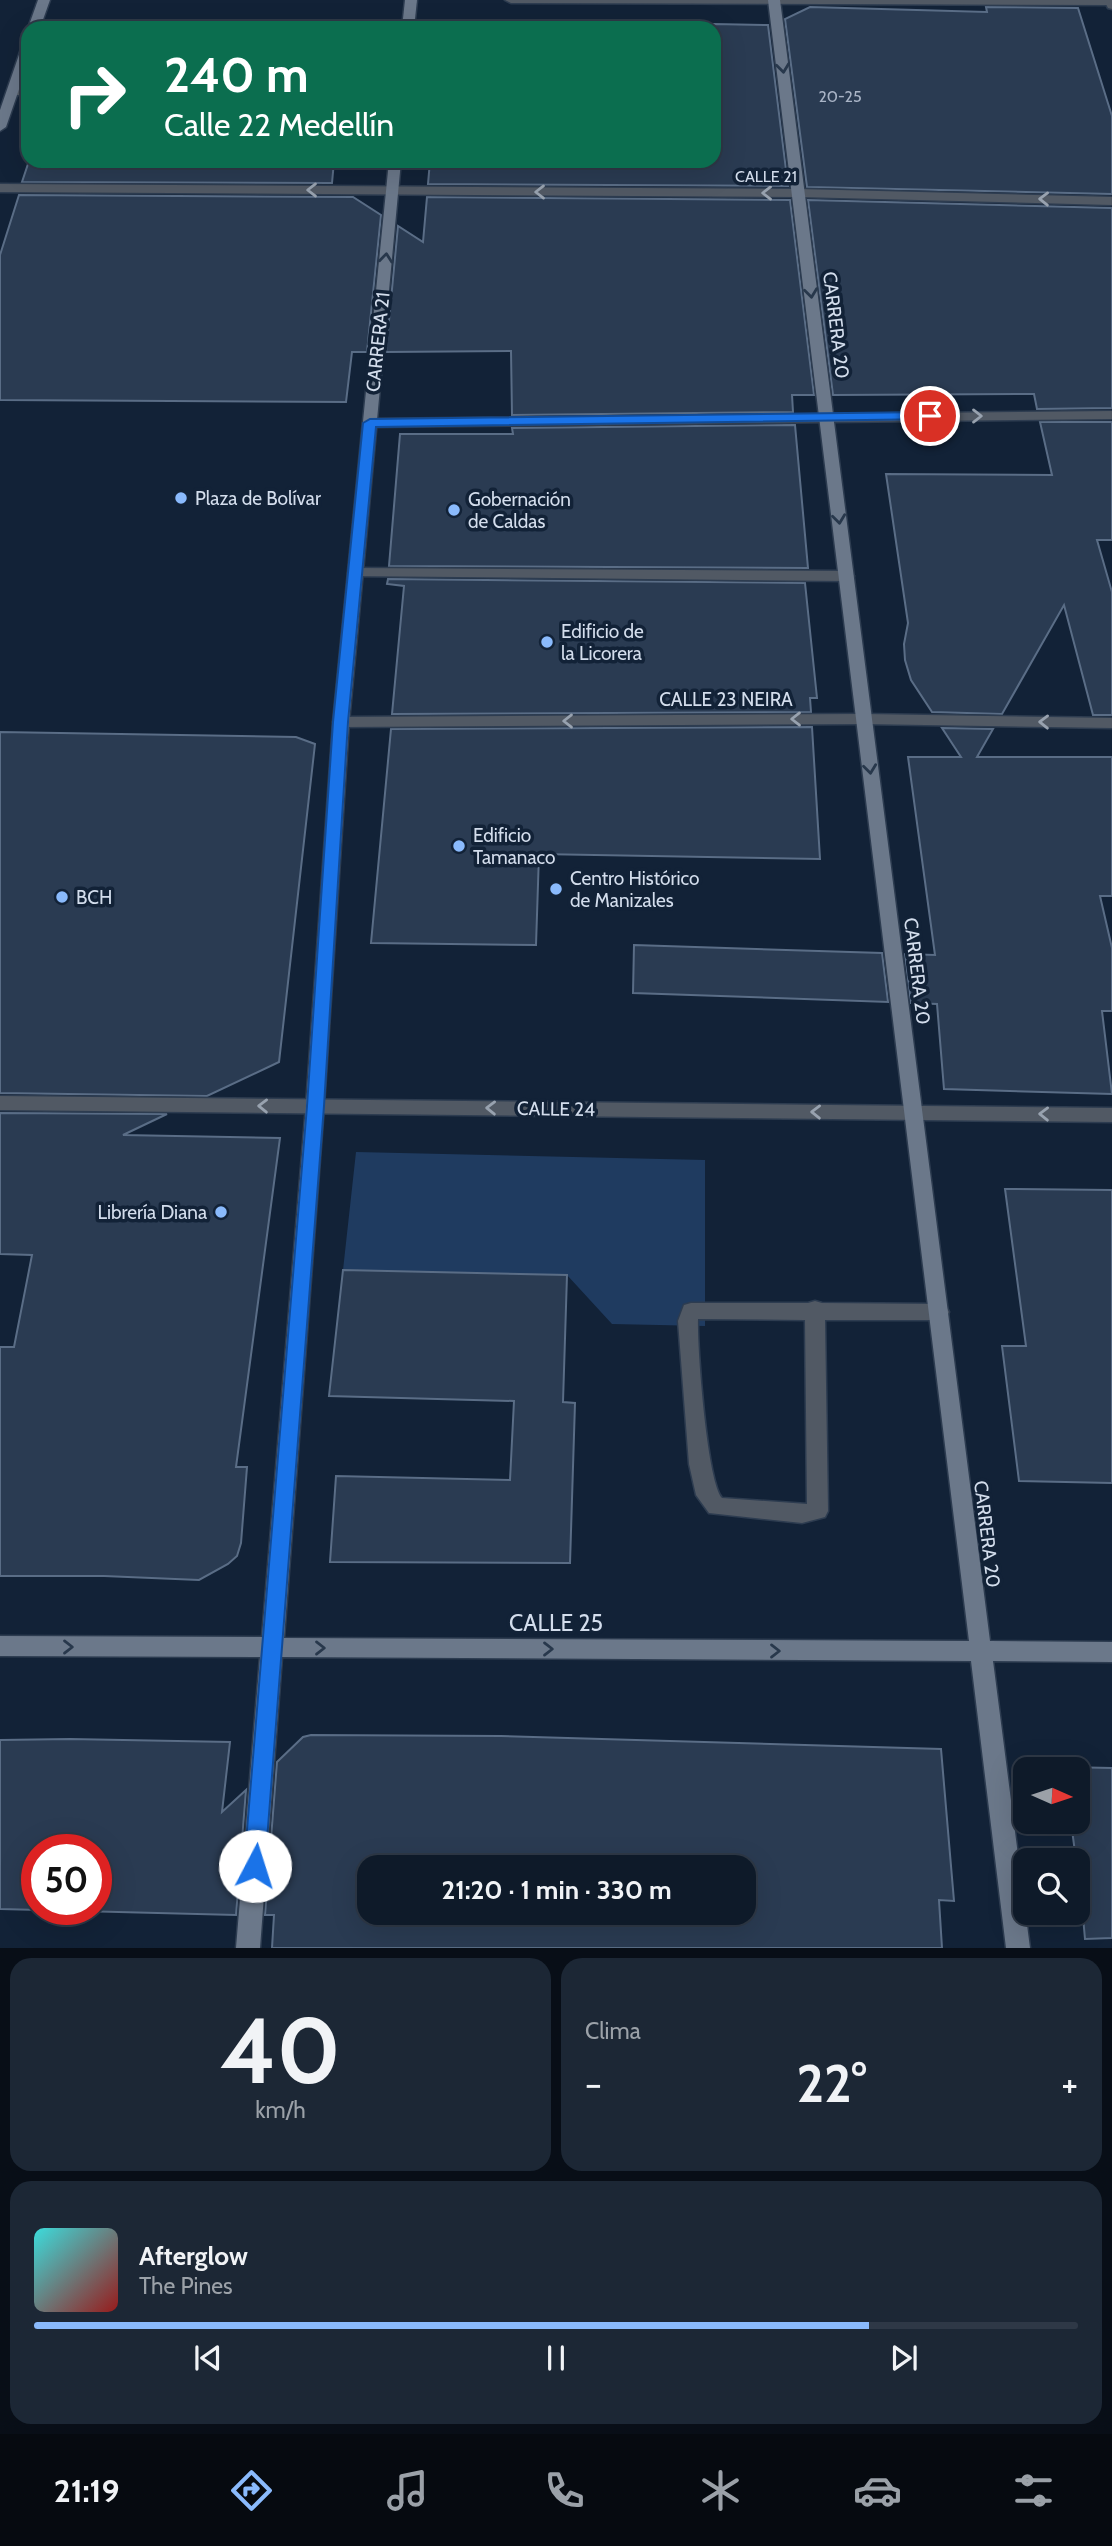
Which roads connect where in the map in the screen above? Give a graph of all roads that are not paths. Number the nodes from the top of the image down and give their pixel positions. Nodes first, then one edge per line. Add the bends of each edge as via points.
1 (44, 0) edge
2 (411, 0) edge
3 (511, 0) edge
4 (774, 1) edge
5 (1111, 3) edge
6 (36, 21) edge
7 (409, 21) edge
8 (21, 67) edge
9 (13, 91) junction
10 (21, 91) edge
11 (0, 127) edge
12 (395, 168) edge
13 (0, 188) edge
14 (393, 191) junction
15 (799, 193) junction
16 (1112, 201) edge
17 (1112, 415) edge
18 (827, 417) junction
19 (370, 423) junction
20 (355, 573) junction
21 (847, 576) junction
22 (864, 719) junction
23 (341, 722) junction
24 (1112, 723) edge
25 (0, 1103) edge
26 (316, 1106) junction
27 (914, 1113) junction
28 (1112, 1115) edge
29 (815, 1309) junction
30 (939, 1312) junction
31 (0, 1646) edge
32 (272, 1648) junction
33 (980, 1652) junction
34 (1112, 1652) edge
35 (248, 1948) edge
36 (1018, 1948) edge

1 - 6 main road
2 - 7 main road
3 - 4 street
4 - 5 street
4 -> 15 main road, CARRERA 20
8 - 9 main road
9 - 10 street
9 - 11 main road
12 - 14 main road, CARRERA 21
14 -> 13 street, CALLE 21
15 -> 14 street, CALLE 21
19 -> 14 main road, CARRERA 21
16 -> 15 street, CALLE 21
15 -> 18 main road, CARRERA 20
18 -> 17 street
18 - 19 street
18 -> 21 main road, CARRERA 20
19 - 20 main road, CARRERA 21
20 - 21 street
20 - 23 main road, CARRERA 21
21 - 22 main road, CARRERA 20
22 -> 23 street, CALLE 23 NEIRA
24 -> 22 street, CALLE 23 NEIRA
22 -> 27 main road, CARRERA 20
23 - 26 main road, CARRERA 21
26 -> 25 street, CALLE 24
27 -> 26 street, CALLE 24
26 - 32 main road, CARRERA 21
28 -> 27 street, CALLE 24
27 - 30 main road, CARRERA 20
29 - 29 street via 688,1314 699,1464 706,1494 716,1507 802,1514 818,1511
29 - 30 street
30 - 33 main road, CARRERA 20
31 -> 32 main road, CALLE 25
32 -> 33 main road, CALLE 25
32 - 35 main road, CARRERA 21
33 - 34 main road, CALLE 25
33 - 36 main road, CARRERA 20

